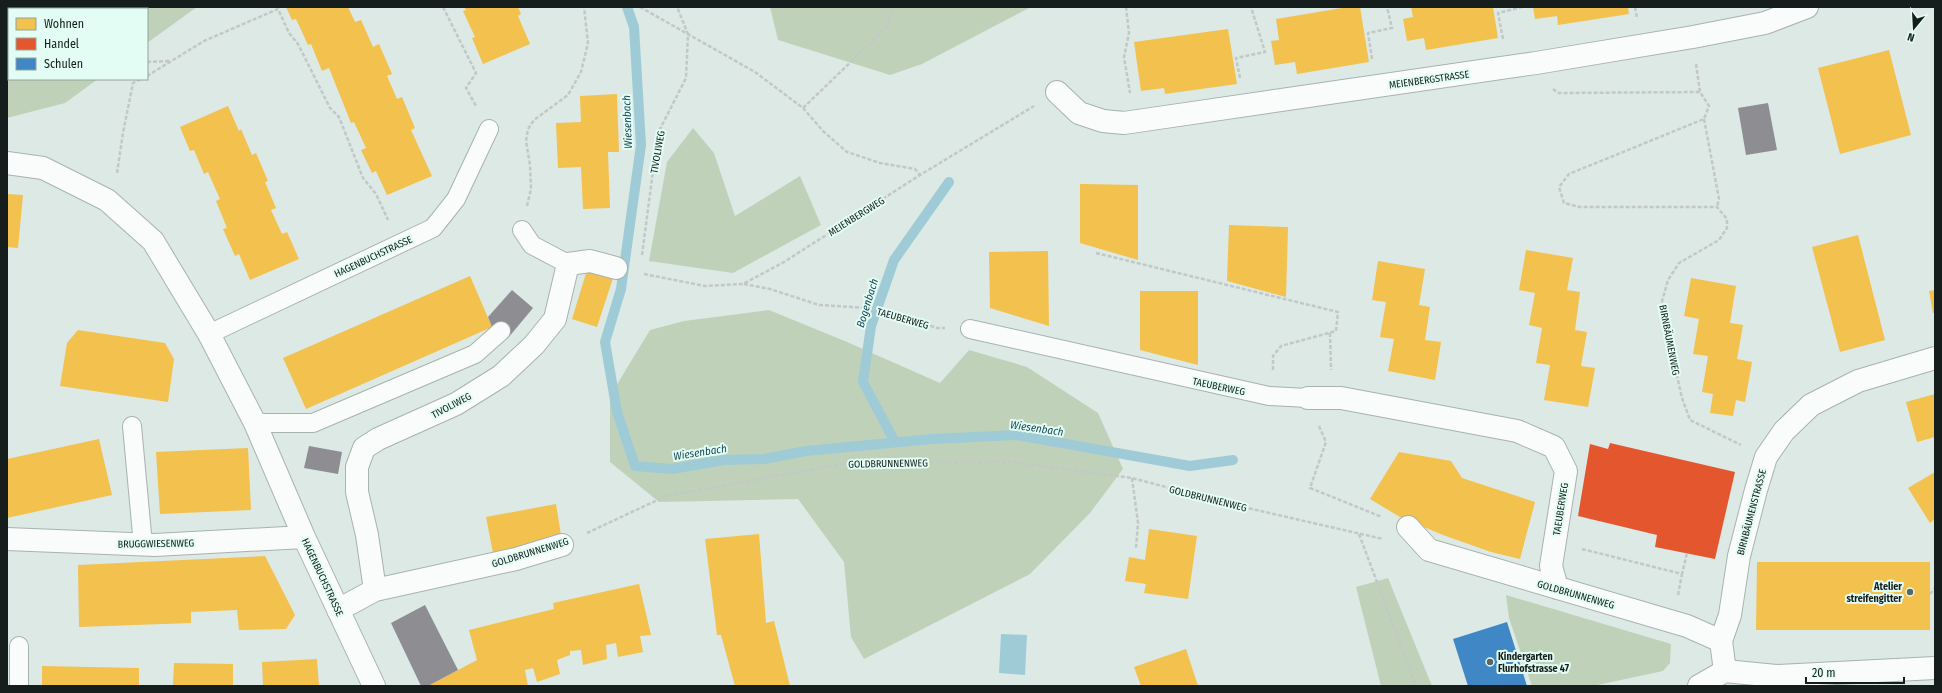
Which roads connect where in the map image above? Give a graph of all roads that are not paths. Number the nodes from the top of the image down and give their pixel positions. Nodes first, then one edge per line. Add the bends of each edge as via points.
1 (1807, 7) edge
2 (1057, 92) road end
3 (489, 129) dead end
4 (7, 163) edge
5 (522, 230) road end
6 (568, 264) junction
7 (616, 268) dead end
8 (970, 329) road end
9 (501, 332) dead end
10 (209, 334) junction
11 (1935, 358) edge
12 (1308, 398) joint
13 (255, 424) junction
14 (132, 426) dead end
15 (1408, 527) road end
16 (304, 537) junction
17 (7, 539) edge
18 (143, 545) junction
19 (562, 545) road end
20 (1557, 588) junction
21 (375, 590) junction
22 (338, 610) junction
23 (1721, 641) junction
24 (19, 646) dead end
25 (1935, 668) edge
26 (1725, 671) junction
27 (19, 686) edge
28 (374, 686) edge
29 (1699, 686) edge

1 - 2 street, MEIENBERGSTRASSE via 1764,23 1536,63 1124,123 1103,121 1078,113
3 - 10 lane, HAGENBUCHSTRASSE via 456,200 433,228
4 - 10 street, HAGENBUCHSTRASSE via 43,168 113,205 153,241
5 - 6 lane via 532,244
6 - 7 street via 590,260
6 - 21 street, TIVOLIWEG via 555,319 534,345 501,376 456,404 378,439 364,448 357,467 357,492 367,535
8 - 12 lane, TAEUBERWEG via 1269,396
9 - 13 lane via 476,354 313,423
10 - 13 street, HAGENBUCHSTRASSE
11 - 23 street, BIRNBÄUMENSTRASSE via 1858,381 1811,405 1784,432 1766,457 1756,490 1739,556 1730,615
12 - 20 street, TAEUBERWEG via 1341,398 1517,430 1554,447 1566,471 1551,566
13 - 16 street, HAGENBUCHSTRASSE
14 - 18 lane
15 - 20 street, GOLDBRUNNENWEG via 1429,550
16 - 18 street, BRUGGWIESENWEG
16 - 22 street, HAGENBUCHSTRASSE
17 - 18 street, BRUGGWIESENWEG
19 - 21 street, GOLDBRUNNENWEG via 516,559
20 - 23 street, GOLDBRUNNENWEG via 1687,626
21 - 22 street, GOLDBRUNNENWEG
22 - 28 street, HAGENBUCHSTRASSE
23 - 26 street, BIRNBÄUMENSTRASSE
24 - 27 lane
25 - 26 street via 1776,676
26 - 29 street

